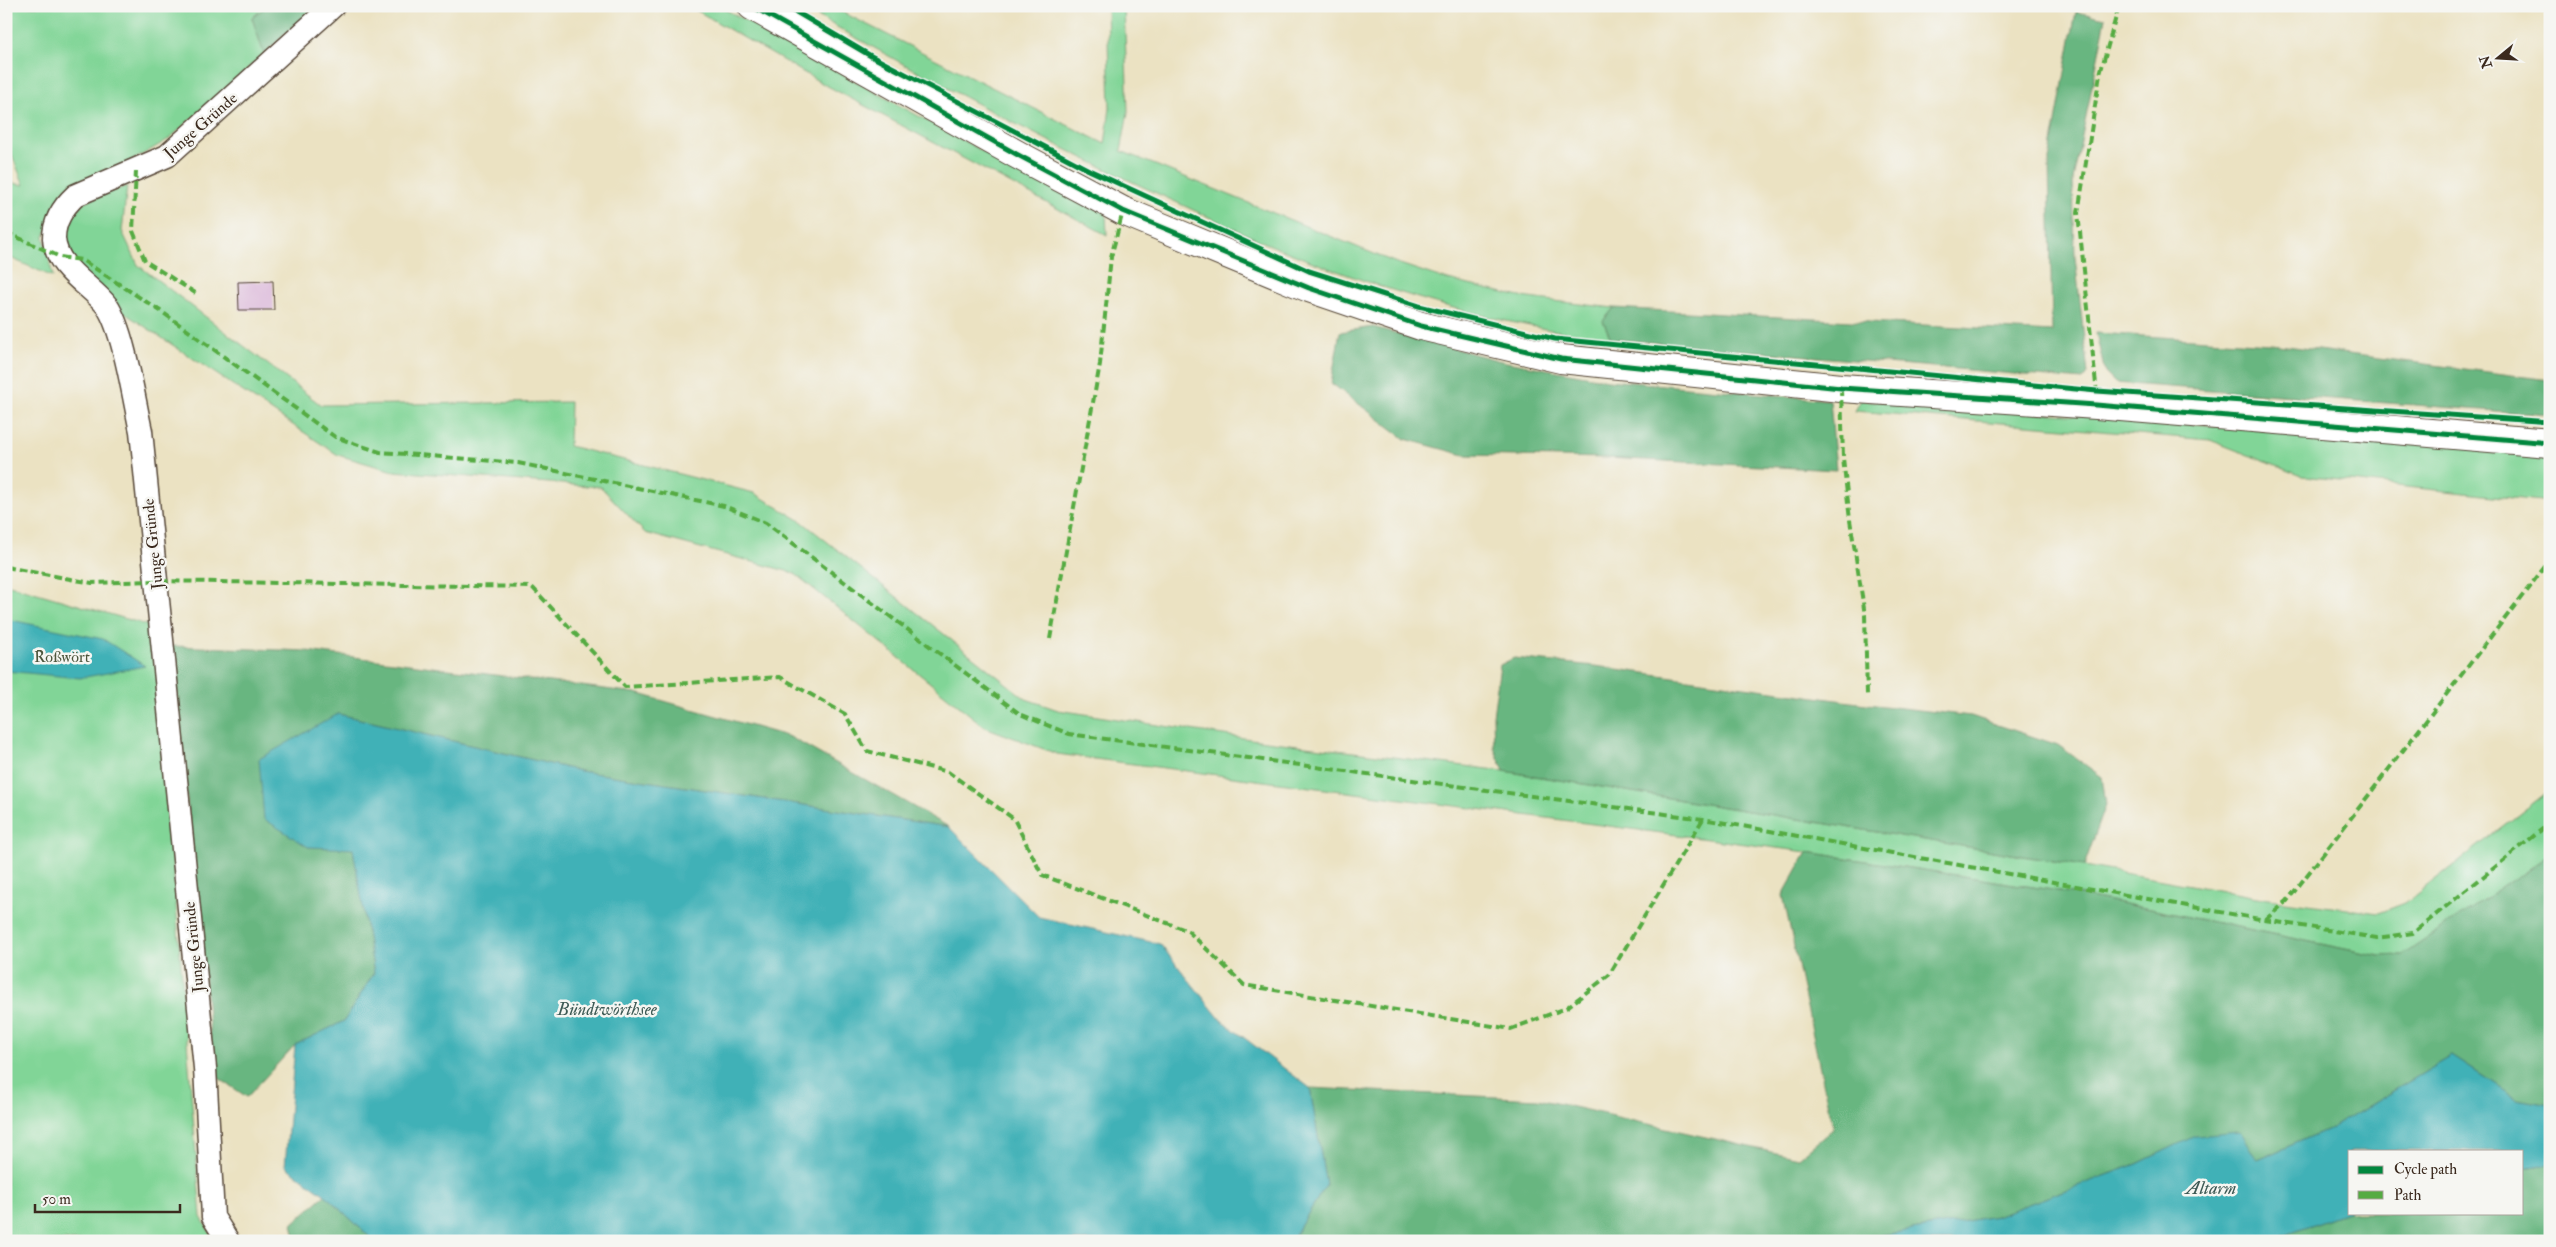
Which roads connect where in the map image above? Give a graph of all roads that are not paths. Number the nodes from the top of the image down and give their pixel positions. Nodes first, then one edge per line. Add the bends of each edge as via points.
1 (333, 6) edge
2 (752, 6) edge
3 (2550, 444) edge
4 (228, 1241) edge

1 - 4 street, Junge Gründe via 167,156 76,195 58,220 54,238 60,257 108,308 123,347 141,431 205,1068 213,1217
2 - 3 street via 1123,211 1309,288 1421,326 1562,359 1841,388 2096,405

